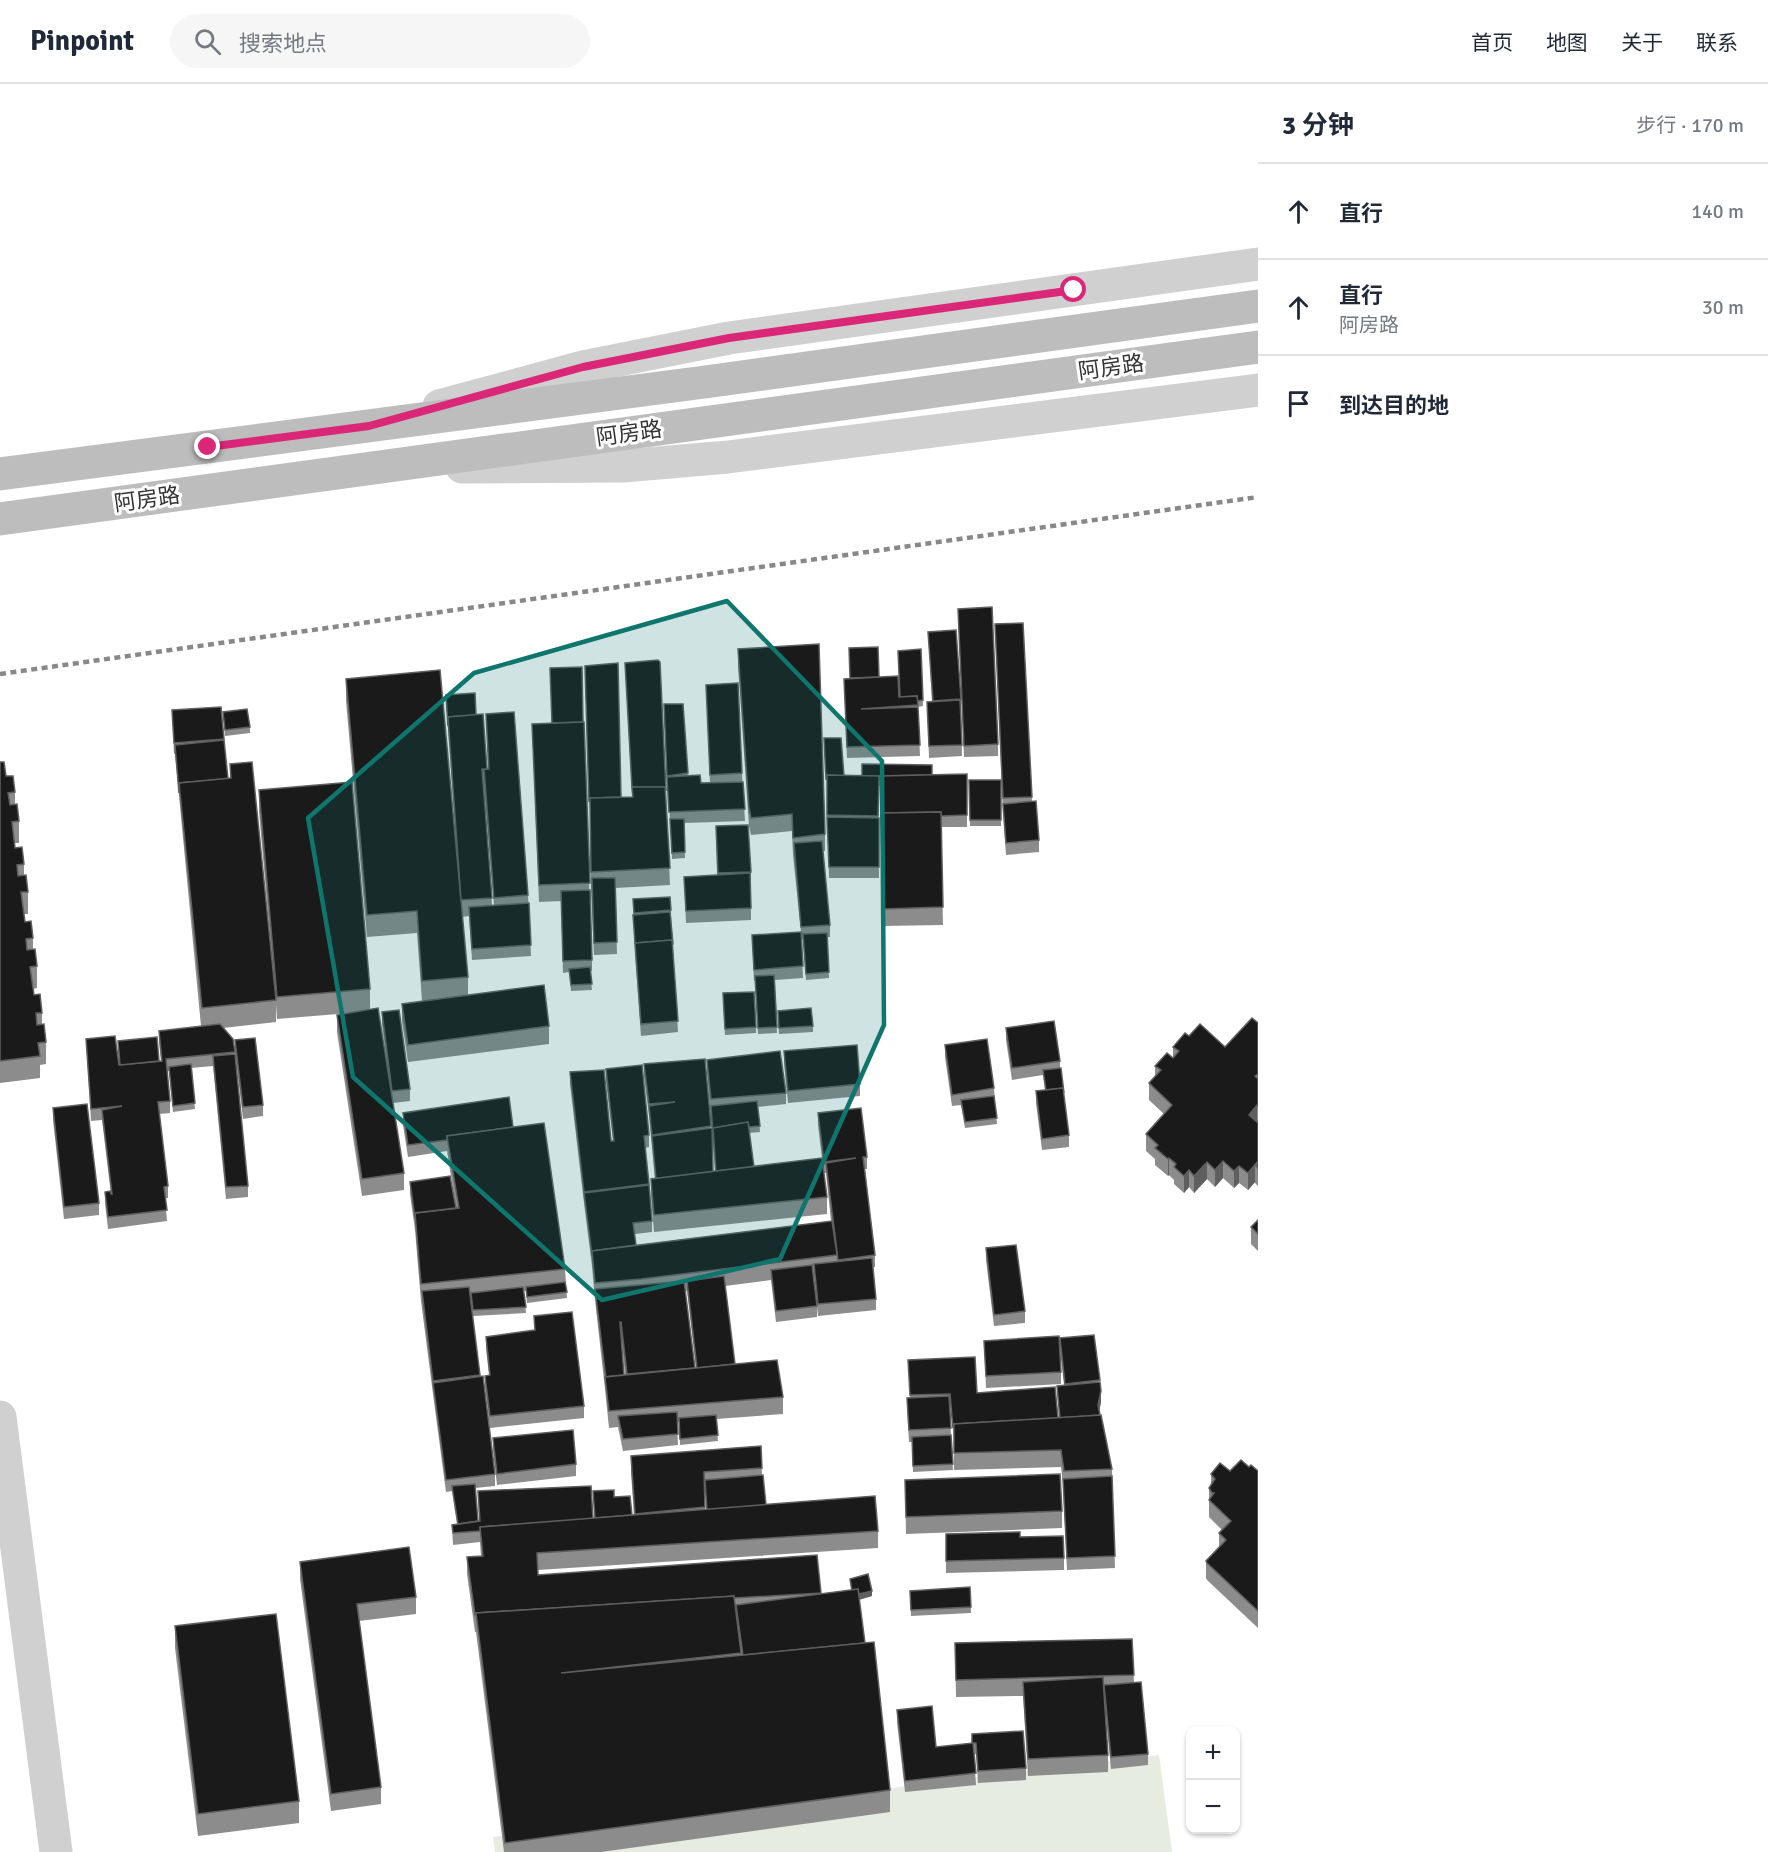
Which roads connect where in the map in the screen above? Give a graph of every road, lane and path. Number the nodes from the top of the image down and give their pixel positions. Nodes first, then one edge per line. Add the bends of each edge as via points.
1 (1258, 264) edge
2 (1258, 306) edge
3 (1258, 347) edge
4 (1258, 390) edge
5 (369, 426) junction
6 (376, 467) junction
7 (0, 474) edge
8 (0, 519) edge
9 (0, 1417) edge
10 (56, 1852) edge

1 - 5 street via 729,338 583,367
2 - 5 main road, 阿房路
3 - 6 main road, 阿房路
4 - 6 street via 728,458 623,466
5 - 7 main road, 阿房路
6 - 8 main road, 阿房路
9 - 10 street

